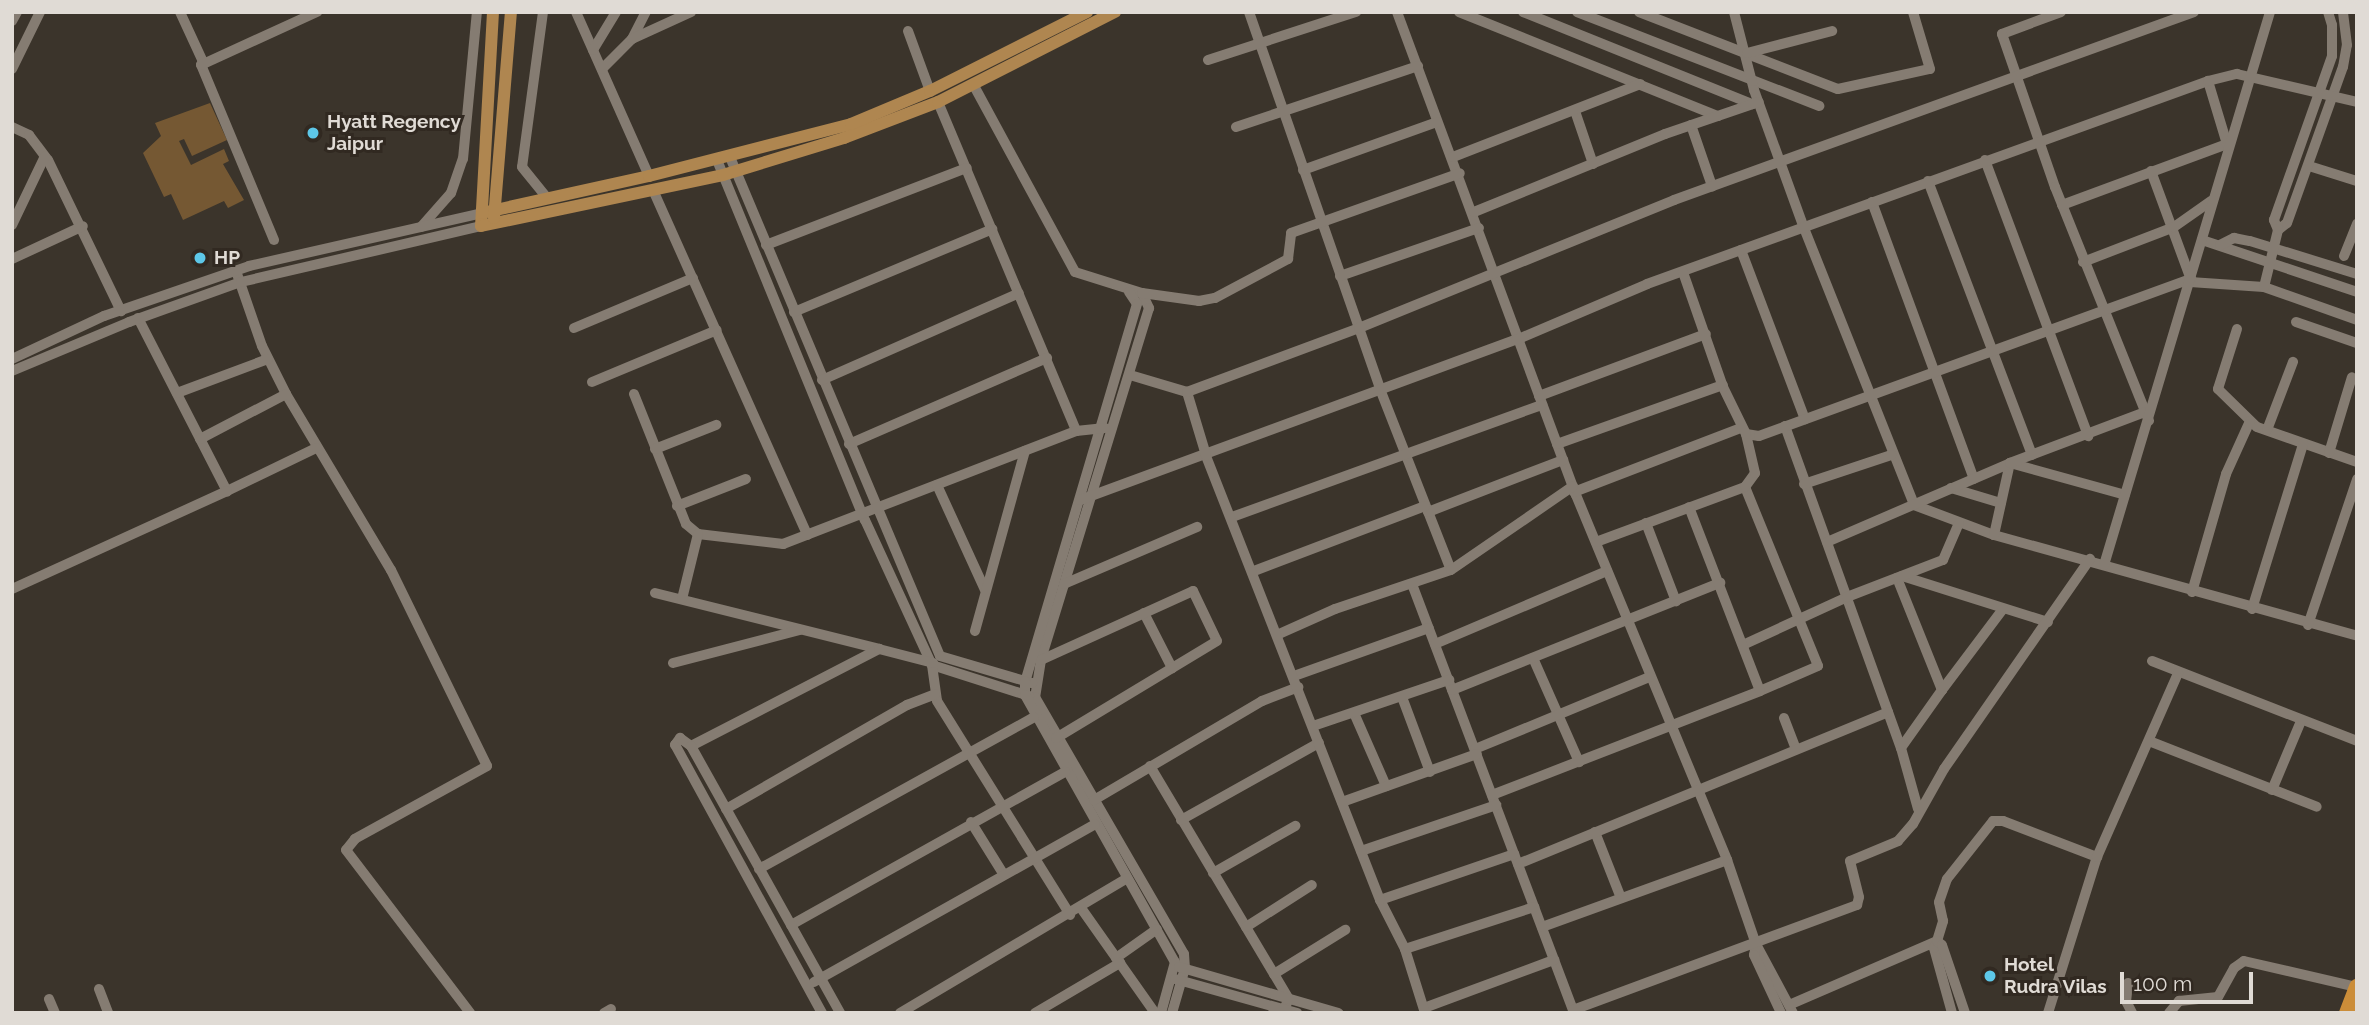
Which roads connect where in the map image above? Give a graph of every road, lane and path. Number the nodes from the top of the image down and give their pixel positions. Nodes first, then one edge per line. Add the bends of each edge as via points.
1 (17, 12) edge
2 (40, 12) edge
3 (180, 12) edge
4 (317, 12) edge
5 (477, 12) edge
6 (493, 12) edge
7 (512, 12) edge
8 (543, 12) edge
9 (576, 12) edge
10 (617, 12) edge
11 (646, 12) edge
12 (691, 12) edge
13 (1087, 12) edge
14 (1115, 12) edge
15 (1249, 12) edge
16 (1356, 12) edge
17 (1397, 12) edge
18 (1459, 12) edge
19 (1523, 12) edge
20 (1577, 12) edge
21 (1639, 12) edge
22 (1734, 12) edge
23 (1913, 12) edge
24 (2061, 12) edge
25 (2194, 12) edge
26 (2270, 12) edge
27 (2328, 12) edge
28 (2343, 12) edge
29 (293, 17) edge
30 (12, 21) edge
31 (908, 31) dead end
32 (1832, 31) dead end
33 (632, 39) junction
34 (1259, 43) junction
35 (593, 50) junction
36 (1744, 54) junction
37 (1208, 60) dead end
38 (204, 64) junction
39 (1418, 66) junction
40 (12, 69) edge
41 (602, 69) junction
42 (2016, 76) junction
43 (2251, 76) junction
44 (1752, 79) junction
45 (2208, 82) junction
46 (973, 84) junction
47 (1640, 85) junction
48 (934, 97) junction
49 (2319, 97) junction
50 (2334, 99) junction
51 (2357, 102) edge
52 (1755, 103) junction
53 (1819, 106) dead end
54 (1282, 110) junction
55 (1575, 111) junction
56 (1718, 116) junction
57 (1437, 122) junction
58 (1691, 125) junction
59 (12, 127) edge
60 (1236, 127) dead end
61 (2038, 140) junction
62 (2227, 144) junction
63 (45, 156) junction
64 (1453, 157) junction
65 (723, 158) junction
66 (1985, 160) junction
67 (1780, 161) junction
68 (1592, 164) junction
69 (2309, 166) junction
70 (967, 168) junction
71 (1303, 170) junction
72 (2151, 171) junction
73 (729, 173) junction
74 (1460, 173) junction
75 (649, 176) junction
76 (1928, 181) junction
77 (2357, 181) edge
78 (1712, 186) junction
79 (653, 190) junction
80 (548, 200) junction
81 (2211, 201) junction
82 (1872, 202) junction
83 (2062, 205) junction
84 (1475, 212) junction
85 (488, 218) junction
86 (1321, 221) junction
87 (2357, 224) edge
88 (12, 225) edge
89 (83, 226) junction
90 (454, 226) junction
91 (421, 227) junction
92 (2174, 227) junction
93 (1479, 228) junction
94 (1804, 228) junction
95 (992, 229) junction
96 (2278, 230) junction
97 (274, 240) dead end
98 (2202, 240) junction
99 (766, 245) junction
100 (2220, 245) junction
101 (2274, 247) junction
102 (1741, 250) junction
103 (2344, 256) dead end
104 (12, 259) edge
105 (2265, 259) junction
106 (2083, 262) junction
107 (236, 271) junction
108 (1683, 272) junction
109 (1494, 274) junction
110 (2357, 274) edge
111 (1340, 276) junction
112 (693, 278) junction
113 (2191, 281) junction
114 (241, 282) junction
115 (2264, 287) junction
116 (1129, 292) junction
117 (2357, 292) edge
118 (1019, 293) junction
119 (1142, 293) junction
120 (121, 311) junction
121 (2103, 311) junction
122 (794, 312) junction
123 (138, 318) junction
124 (2357, 320) edge
125 (2296, 322) dead end
126 (575, 328) dead end
127 (1359, 328) junction
128 (2237, 329) dead end
129 (717, 330) junction
130 (2049, 332) junction
131 (1706, 334) junction
132 (1516, 340) junction
133 (2357, 343) edge
134 (1994, 351) junction
135 (1047, 358) junction
136 (12, 359) edge
137 (268, 359) junction
138 (2293, 362) dead end
139 (12, 371) edge
140 (1936, 372) junction
141 (1130, 375) junction
142 (2352, 377) dead end
143 (822, 380) junction
144 (592, 382) dead end
145 (1723, 385) junction
146 (1380, 389) junction
147 (1187, 391) junction
148 (177, 393) junction
149 (286, 394) junction
150 (634, 394) dead end
151 (1869, 397) junction
152 (1540, 400) junction
153 (2147, 416) junction
154 (1805, 419) junction
155 (2250, 421) junction
156 (716, 425) dead end
157 (1785, 426) junction
158 (1107, 429) junction
159 (1076, 430) junction
160 (2267, 430) junction
161 (1744, 431) junction
162 (2088, 436) junction
163 (200, 439) junction
164 (849, 444) junction
165 (1557, 444) junction
166 (2303, 444) junction
167 (316, 448) junction
168 (655, 449) junction
169 (1025, 451) junction
170 (1406, 453) junction
171 (2329, 453) junction
172 (1206, 455) junction
173 (1891, 455) junction
174 (2032, 455) junction
175 (1563, 460) junction
176 (2357, 462) edge
177 (2010, 463) junction
178 (747, 479) dead end
179 (1974, 479) junction
180 (2357, 479) edge
181 (1804, 484) junction
182 (937, 485) junction
183 (1745, 487) junction
184 (1951, 488) junction
185 (1574, 489) junction
186 (227, 491) junction
187 (2125, 495) junction
188 (1086, 498) junction
189 (2001, 503) junction
190 (1914, 505) junction
191 (677, 506) junction
192 (1689, 507) junction
193 (876, 509) junction
194 (1427, 509) junction
195 (863, 515) junction
196 (1232, 517) junction
197 (1646, 523) junction
198 (1959, 523) junction
199 (1196, 527) dead end
200 (698, 534) junction
201 (807, 535) junction
202 (1994, 535) junction
203 (1596, 541) junction
204 (1827, 542) junction
205 (2090, 559) junction
206 (2104, 565) junction
207 (1451, 570) junction
208 (1254, 571) junction
209 (1607, 571) junction
210 (1900, 577) junction
211 (1720, 583) junction
212 (1064, 584) junction
213 (1412, 584) junction
214 (12, 589) edge
215 (985, 590) junction
216 (2192, 592) junction
217 (655, 593) dead end
218 (1847, 597) junction
219 (682, 600) junction
220 (1676, 601) junction
221 (2003, 609) junction
222 (2252, 609) junction
223 (1144, 613) junction
224 (1801, 620) junction
225 (1626, 621) junction
226 (2048, 622) junction
227 (2308, 625) junction
228 (1429, 628) junction
229 (803, 629) junction
230 (975, 631) dead end
231 (1279, 634) junction
232 (2357, 636) edge
233 (1435, 644) junction
234 (1745, 644) junction
235 (879, 649) junction
236 (1533, 658) junction
237 (936, 660) junction
238 (1041, 660) junction
239 (2152, 661) dead end
240 (673, 663) dead end
241 (1172, 668) junction
242 (2178, 673) junction
243 (1650, 677) junction
244 (1030, 682) junction
245 (1296, 682) junction
246 (1451, 685) junction
247 (1942, 690) junction
248 (1760, 691) junction
249 (935, 694) junction
250 (1030, 696) junction
251 (1402, 697) junction
252 (1888, 712) junction
253 (1354, 713) junction
254 (1558, 715) junction
255 (1034, 718) junction
256 (1784, 718) dead end
257 (2301, 721) junction
258 (1313, 726) junction
259 (1671, 727) junction
260 (1056, 738) junction
261 (2149, 741) junction
262 (2357, 741) edge
263 (1319, 743) junction
264 (691, 746) junction
265 (1902, 748) junction
266 (1796, 750) junction
267 (1476, 751) junction
268 (970, 753) junction
269 (1578, 762) junction
270 (1150, 766) junction
271 (1065, 772) junction
272 (1430, 772) junction
273 (1386, 786) junction
274 (1697, 790) junction
275 (2272, 790) junction
276 (1094, 800) junction
277 (1494, 800) junction
278 (1342, 802) junction
279 (1002, 806) junction
280 (2317, 807) dead end
281 (726, 809) junction
282 (1918, 810) junction
283 (1181, 820) junction
284 (971, 822) junction
285 (1095, 824) junction
286 (1295, 826) dead end
287 (1595, 832) junction
288 (1361, 851) junction
289 (2097, 857) junction
290 (1035, 858) junction
291 (1516, 859) junction
292 (1727, 860) junction
293 (759, 869) junction
294 (1213, 873) junction
295 (1004, 875) junction
296 (1127, 878) junction
297 (1312, 885) dead end
298 (1621, 898) junction
299 (1380, 900) junction
300 (1534, 906) junction
301 (1081, 908) junction
302 (1070, 915) junction
303 (791, 925) junction
304 (1245, 927) junction
305 (1542, 927) junction
306 (1157, 929) junction
307 (1345, 930) dead end
308 (1937, 941) junction
309 (1756, 944) junction
310 (1405, 949) junction
311 (1118, 960) junction
312 (1554, 960) junction
313 (1181, 967) junction
314 (1274, 974) junction
315 (821, 979) junction
316 (1176, 980) junction
317 (2128, 983) dead end
318 (808, 986) junction
319 (2357, 987) edge
320 (99, 989) dead end
321 (49, 999) dead end
322 (1282, 1007) edge
323 (913, 1010) edge
324 (1424, 1010) edge
325 (1788, 1010) edge
326 (1574, 1011) edge
327 (55, 1013) edge
328 (108, 1013) edge
329 (470, 1013) edge
330 (822, 1013) edge
331 (839, 1013) edge
332 (900, 1013) edge
333 (1035, 1013) edge
334 (1155, 1013) edge
335 (1161, 1013) edge
336 (1172, 1013) edge
337 (1297, 1013) edge
338 (1338, 1013) edge
339 (1952, 1013) edge
340 (1965, 1013) edge
341 (2048, 1013) edge
342 (2132, 1013) edge
343 (2169, 1013) edge
344 (2347, 1013) edge

1 - 30 street
2 - 40 street
3 - 38 street
4 - 29 street
5 - 91 street via 463,159 451,194
6 - 85 main road
7 - 85 main road
8 - 80 street via 522,167
9 - 35 street
10 - 35 street
11 - 33 street
12 - 33 street
13 - 48 main road
14 - 46 main road
15 - 34 street
16 - 34 street
17 - 39 street
18 - 47 street
19 - 52 street
20 - 44 street
21 - 36 street
22 - 36 street
23 - 36 street via 1930,69 1838,89
24 - 42 street via 2002,34
25 - 42 street
26 - 43 street
27 - 49 street via 2332,56
28 - 50 street via 2347,45
29 - 38 street
31 - 48 street
32 - 36 street
33 - 41 street
34 - 37 street
34 - 54 street
35 - 41 street
36 - 44 street
38 - 97 street via 205,78
39 - 54 street
39 - 57 street
41 - 75 street
42 - 61 street
42 - 67 street
43 - 45 street via 2236,74
43 - 49 street
43 - 62 street
44 - 52 street
44 - 53 street
45 - 61 street
45 - 62 street
46 - 48 main road
46 - 116 street via 1075,272
47 - 55 street
47 - 56 street
48 - 65 main road
48 - 70 street
48 - 73 main road via 844,138
49 - 50 street
49 - 96 street via 2274,220
50 - 51 street
50 - 69 street
52 - 56 street
52 - 67 street
54 - 60 street
54 - 71 street
55 - 64 street
55 - 68 street
56 - 58 street
57 - 64 street
57 - 71 street
58 - 68 street
58 - 78 street
59 - 63 street via 29,135
61 - 66 street
61 - 83 street
62 - 72 street
62 - 81 street
63 - 88 street
63 - 89 street
64 - 74 street
65 - 73 street
65 - 75 main road
66 - 76 street
66 - 130 street
67 - 78 street
67 - 94 street
68 - 84 street
69 - 77 street
69 - 96 street via 2287,223
70 - 95 street
70 - 99 street
71 - 86 street
72 - 83 street
72 - 92 street
73 - 79 main road
73 - 99 street
73 - 195 street
74 - 84 street
74 - 86 street
75 - 80 main road
76 - 82 street
76 - 134 street
78 - 109 street
79 - 85 main road
79 - 112 street
80 - 85 main road
81 - 92 street
81 - 98 street
82 - 94 street
82 - 140 street
83 - 106 street
84 - 93 street
85 - 90 street
86 - 111 street
86 - 119 street via 1291,233 1288,259 1215,298 1199,301
87 - 103 street
89 - 104 street
89 - 120 street
90 - 91 street
90 - 114 street
91 - 107 street
92 - 106 street
92 - 113 street
93 - 109 street
93 - 111 street
94 - 102 street
94 - 151 street
95 - 118 street
95 - 122 street
96 - 101 street
98 - 100 street
98 - 113 street
99 - 122 street
100 - 101 street via 2234,238
100 - 105 street
101 - 105 street
101 - 110 street
102 - 108 street
102 - 154 street
105 - 115 street
105 - 117 street
106 - 121 street
107 - 114 street
107 - 120 street
108 - 131 street
108 - 132 street
109 - 127 street
109 - 132 street
111 - 127 street
112 - 126 street
112 - 129 street
113 - 115 street
113 - 121 street
113 - 153 street
114 - 123 street
114 - 137 street
115 - 124 street
116 - 119 street
116 - 158 street via 1137,304
118 - 135 street
118 - 143 street
119 - 141 street via 1150,308
120 - 136 street
121 - 130 street
121 - 153 street
122 - 143 street
123 - 139 street
123 - 148 street
125 - 133 street
127 - 146 street
127 - 147 street
128 - 155 street via 2218,389
129 - 144 street
129 - 201 street
130 - 134 street
130 - 162 street
131 - 145 street
131 - 152 street
132 - 146 street
132 - 152 street
134 - 140 street
134 - 174 street
135 - 159 street
135 - 164 street
137 - 148 street
137 - 149 street
138 - 160 street
140 - 151 street
140 - 179 street
141 - 147 street
141 - 158 street
142 - 171 street
143 - 164 street
145 - 161 street
145 - 165 street
146 - 170 street
146 - 172 street
147 - 172 street
148 - 163 street
149 - 163 street
149 - 167 street
150 - 168 street
151 - 154 street
151 - 173 street
152 - 165 street
152 - 170 street
153 - 162 street
153 - 187 street
154 - 157 street
155 - 160 street
155 - 216 street via 2226,474
156 - 168 street
157 - 161 street via 1759,436
157 - 181 street
158 - 159 street
158 - 188 street
159 - 169 street
160 - 166 street
161 - 183 street via 1756,466
161 - 185 street
162 - 174 street
163 - 186 street
164 - 193 street
165 - 175 street
166 - 171 street
166 - 222 street
167 - 186 street
167 - 329 street via 391,570 487,766 355,839 346,850
168 - 191 street
169 - 182 street
169 - 215 street
170 - 194 street
170 - 196 street
171 - 176 street
172 - 188 street
172 - 196 street
173 - 181 street
173 - 190 street
174 - 177 street
175 - 185 street
175 - 194 street
177 - 179 street
177 - 187 street
177 - 189 street
178 - 191 street
179 - 184 street
180 - 227 street
181 - 204 street
182 - 193 street
182 - 215 street
183 - 192 street
183 - 224 street
184 - 189 street
184 - 190 street
185 - 203 street
185 - 207 street
186 - 214 street
187 - 206 street
188 - 212 street
188 - 244 street
189 - 202 street
190 - 198 street
190 - 204 street
191 - 200 street
192 - 197 street
192 - 211 street
193 - 195 street
193 - 237 street
194 - 207 street
194 - 208 street
195 - 201 street
195 - 237 street
196 - 208 street
197 - 203 street
197 - 220 street
198 - 202 street
198 - 210 street via 1943,560
199 - 212 street
200 - 201 street via 783,544
200 - 219 street
202 - 205 street
203 - 209 street
204 - 218 street
205 - 206 street
205 - 226 street
206 - 216 street
207 - 213 street
208 - 231 street
209 - 225 street
209 - 233 street
210 - 218 street
210 - 221 street
210 - 247 street
211 - 220 street
211 - 234 street
212 - 238 street
213 - 228 street
213 - 231 street via 1335,609
215 - 230 street
216 - 222 street
217 - 219 street
218 - 224 street
218 - 252 street
219 - 229 street
220 - 225 street
221 - 226 street
221 - 247 street
222 - 227 street
223 - 238 street
223 - 241 street
223 - 241 street via 1192,591 1217,641
224 - 234 street
224 - 248 street via 1818,666
225 - 236 street
225 - 243 street
226 - 282 street
227 - 232 street
228 - 233 street
228 - 245 street
229 - 235 street
229 - 240 street
231 - 245 street
233 - 246 street
234 - 248 street
235 - 237 street
235 - 264 street
236 - 246 street
236 - 254 street
237 - 244 street
237 - 249 street
237 - 250 street
238 - 244 street
239 - 242 street
241 - 260 street
242 - 257 street
242 - 261 street
243 - 254 street
243 - 259 street
244 - 250 street
245 - 258 street
245 - 270 street
246 - 251 street
246 - 267 street
247 - 265 street
248 - 259 street
249 - 268 street
249 - 281 street via 906,705
250 - 255 street
250 - 260 street
251 - 253 street
251 - 272 street
252 - 265 street
252 - 266 street
253 - 258 street
253 - 273 street
254 - 267 street
254 - 269 street
255 - 268 street
255 - 271 street
256 - 266 street
257 - 262 street
257 - 275 street
258 - 263 street
259 - 269 street
259 - 274 street
260 - 276 street
261 - 275 street
261 - 289 street
263 - 278 street
263 - 283 street
264 - 281 street
264 - 318 street via 684,738 674,745
265 - 282 street
266 - 274 street
267 - 272 street
267 - 277 street
268 - 279 street
268 - 293 street
269 - 277 street
270 - 276 street
270 - 283 street
271 - 279 street
271 - 285 street
272 - 273 street
273 - 278 street
274 - 287 street
274 - 292 street
275 - 280 street
276 - 313 street via 1179,944
277 - 288 street
277 - 291 street
278 - 288 street
279 - 284 street
279 - 290 street
281 - 293 street
282 - 309 street via 1898,841 1850,861 1857,905
283 - 294 street
284 - 295 street
284 - 303 street
285 - 290 street
285 - 296 street
286 - 294 street
287 - 291 street
287 - 298 street
288 - 299 street
289 - 308 street via 1993,821 1947,879 1939,902 1943,921
289 - 341 street
290 - 295 street
290 - 302 street
291 - 299 street
291 - 300 street
292 - 298 street
292 - 309 street
293 - 303 street
294 - 304 street
295 - 315 street
296 - 301 street
296 - 306 street
297 - 304 street
298 - 305 street
299 - 310 street
300 - 305 street
300 - 310 street
301 - 302 street
301 - 311 street
302 - 323 street
303 - 315 street
304 - 314 street
305 - 312 street
306 - 311 street
306 - 313 street
307 - 314 street
308 - 325 street
308 - 339 street via 1934,948
308 - 340 street
309 - 325 street
309 - 326 street
310 - 324 street
311 - 333 street
311 - 334 street
312 - 324 street
312 - 326 street
313 - 316 street
313 - 322 street
314 - 322 street
315 - 318 street
315 - 331 street
316 - 322 street
316 - 335 street
316 - 336 street
317 - 342 street via 2126,1000
318 - 330 street
319 - 343 street via 2244,961 2234,968 2218,997 2179,1001
319 - 344 highway
320 - 328 street
321 - 327 street
322 - 337 street
322 - 338 street
323 - 332 street

